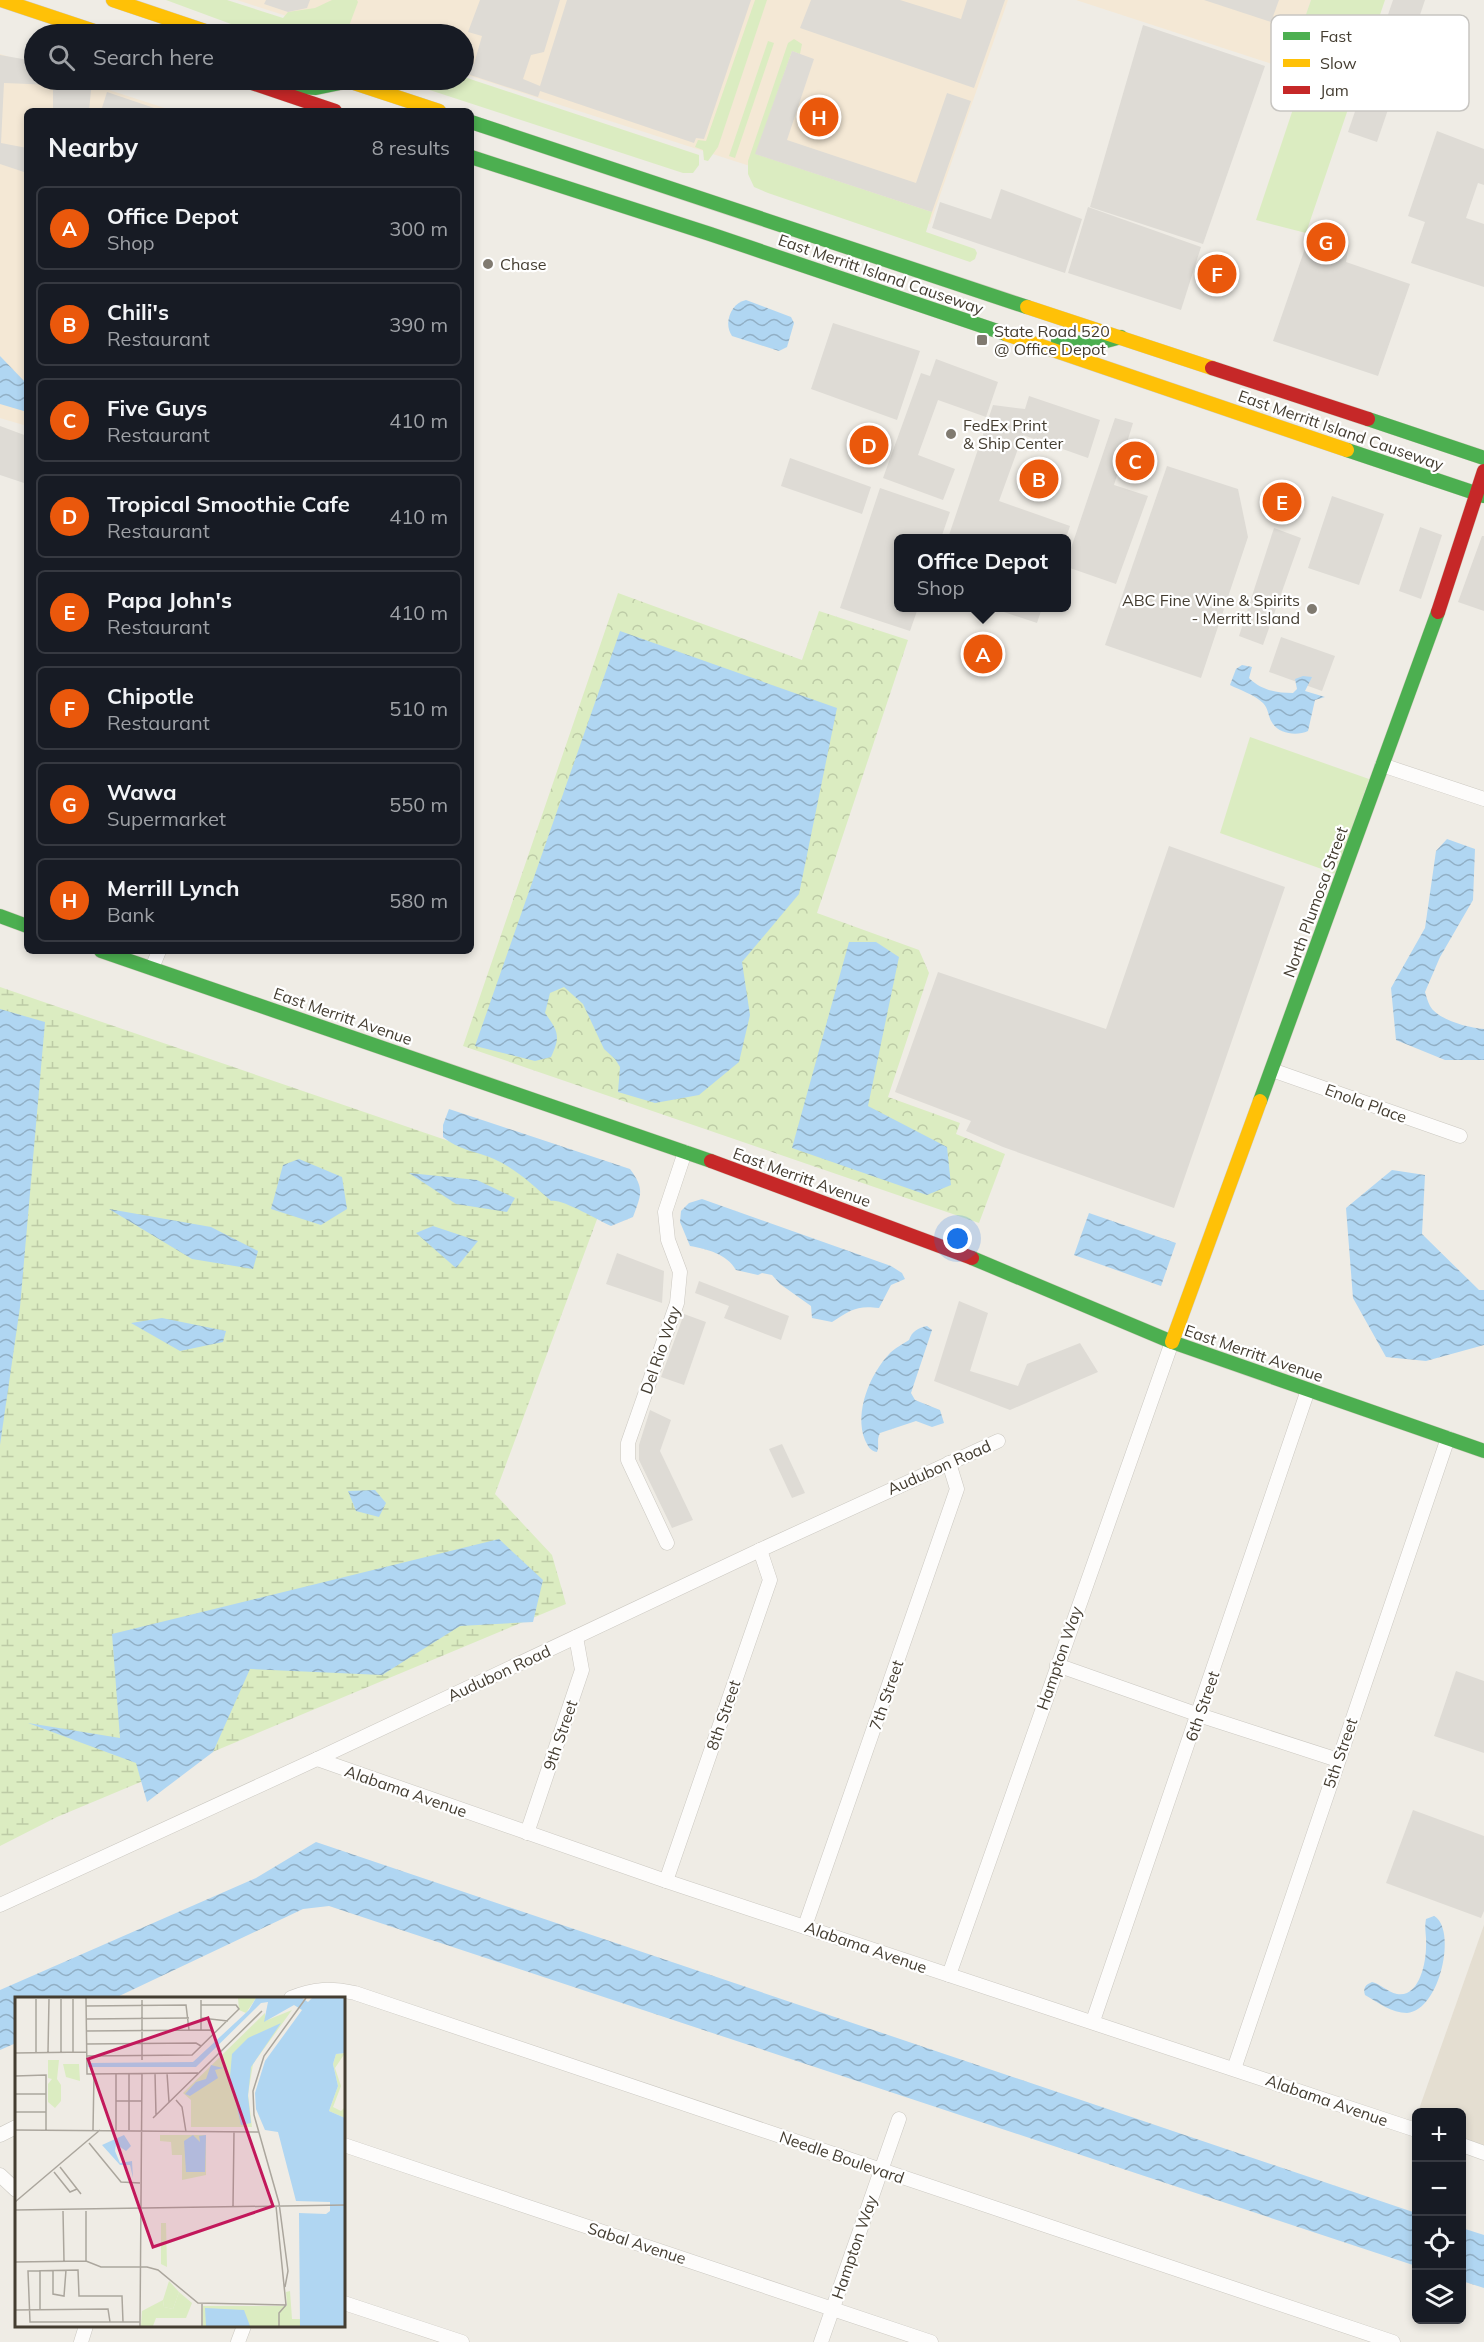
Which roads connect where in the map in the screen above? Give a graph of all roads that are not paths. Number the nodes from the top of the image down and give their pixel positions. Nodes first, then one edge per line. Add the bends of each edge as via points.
1 (0, 0) edge
2 (113, 0) edge
3 (25, 8) junction
4 (0, 14) edge
5 (73, 24) edge
6 (184, 24) edge
7 (273, 90) edge
8 (377, 90) edge
9 (326, 108) edge
10 (430, 108) edge
11 (474, 123) edge
12 (474, 132) edge
13 (531, 141) junction
14 (474, 158) edge
15 (1121, 337) junction
16 (1027, 341) junction
17 (1233, 373) junction
18 (1130, 376) junction
19 (1484, 458) edge
20 (1484, 471) edge
21 (1480, 494) edge
22 (1382, 765) junction
23 (1484, 799) edge
24 (0, 916) edge
25 (24, 925) edge
26 (110, 954) edge
27 (158, 954) edge
28 (152, 968) junction
29 (1272, 1070) junction
30 (1460, 1136) dead end
31 (685, 1152) junction
32 (1172, 1342) junction
33 (1308, 1390) junction
34 (1448, 1438) junction
35 (998, 1441) dead end
36 (1484, 1451) edge
37 (949, 1463) junction
38 (667, 1543) dead end
39 (760, 1550) junction
40 (576, 1636) junction
41 (1057, 1665) junction
42 (1199, 1715) junction
43 (317, 1759) junction
44 (1338, 1760) junction
45 (527, 1833) junction
46 (666, 1881) junction
47 (0, 1905) edge
48 (805, 1926) junction
49 (948, 1975) junction
50 (294, 1997) edge
51 (1092, 2021) junction
52 (1234, 2069) junction
53 (899, 2119) dead end
54 (15, 2128) edge
55 (1412, 2129) edge
56 (0, 2135) edge
57 (345, 2145) edge
58 (1466, 2147) edge
59 (1484, 2153) edge
60 (880, 2170) junction
61 (0, 2175) edge
62 (15, 2189) edge
63 (345, 2303) edge
64 (833, 2308) junction
65 (85, 2327) edge
66 (243, 2327) edge
67 (81, 2342) edge
68 (238, 2342) edge
69 (462, 2342) edge
70 (821, 2342) edge
71 (931, 2342) edge
72 (1393, 2342) edge

1 - 3 main road
2 - 6 main road
3 - 4 main road
3 - 5 main road
7 - 9 main road
8 - 10 main road
11 - 13 main road, East Merritt Island Causeway
12 - 13 main road
13 - 15 main road, East Merritt Island Causeway
14 - 16 main road, East Merritt Island Causeway
15 - 16 main road via 1104,345
15 - 17 main road, East Merritt Island Causeway
16 - 18 main road, East Merritt Island Causeway
17 - 18 main road via 1161,364 1148,365
17 - 19 main road, East Merritt Island Causeway
18 - 21 main road, East Merritt Island Causeway
20 - 21 main road, North Plumosa Street
21 - 22 main road, North Plumosa Street
22 - 23 street
22 - 29 main road, North Plumosa Street
24 - 25 main road
26 - 28 main road, East Merritt Avenue
27 - 28 street
28 - 31 main road, East Merritt Avenue
29 - 30 street, Enola Place
29 - 32 main road, North Plumosa Street
31 - 32 main road, East Merritt Avenue via 988,1264
31 - 38 street, Del Rio Way via 666,1212 668,1240 680,1272 677,1302 628,1443 628,1460
32 - 33 main road, East Merritt Avenue
32 - 41 street, Hampton Way
33 - 34 main road, East Merritt Avenue
33 - 42 street, 6th Street
34 - 36 main road, East Merritt Avenue
34 - 44 street, 5th Street
35 - 37 street, Audubon Road
37 - 39 street, Audubon Road
37 - 48 street, 7th Street via 957,1489
39 - 40 street, Audubon Road
39 - 46 street, 8th Street via 770,1580
40 - 43 street, Audubon Road
40 - 45 street, 9th Street via 582,1670
41 - 42 street
41 - 49 street, Hampton Way
42 - 44 street
42 - 51 street, 6th Street
43 - 45 street, Alabama Avenue
43 - 47 street, Audubon Road
44 - 52 street, 5th Street
45 - 46 street, Alabama Avenue
46 - 48 street, Alabama Avenue
48 - 49 street, Alabama Avenue
49 - 51 street, Alabama Avenue
50 - 60 street, Needle Boulevard via 331,1988 355,1993
51 - 52 street, Alabama Avenue
52 - 55 street, Alabama Avenue
53 - 60 street, Hampton Way
54 - 56 street
57 - 64 street, Sabal Avenue
58 - 59 street
60 - 64 street, Hampton Way
60 - 72 street, Needle Boulevard
61 - 62 street
63 - 69 street
64 - 70 street, Hampton Way
64 - 71 street, Sabal Avenue
65 - 67 street
66 - 68 street

